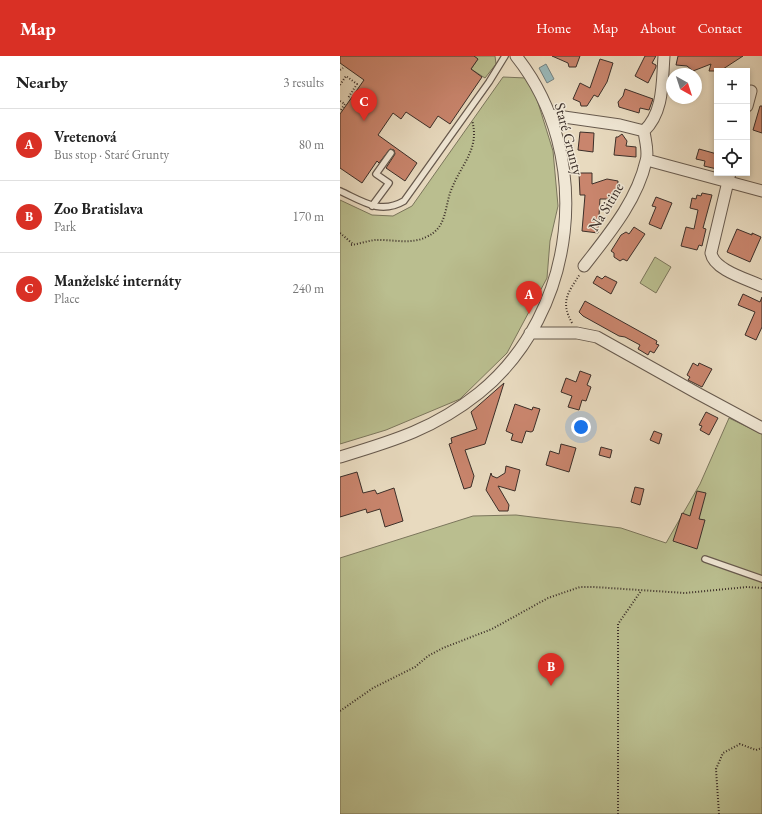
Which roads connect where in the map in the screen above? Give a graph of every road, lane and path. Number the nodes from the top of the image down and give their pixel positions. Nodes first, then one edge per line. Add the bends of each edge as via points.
1 (505, 56) edge
2 (516, 56) edge
3 (664, 56) edge
4 (340, 85) edge
5 (751, 91) dead end
6 (348, 98) dead end
7 (340, 101) edge
8 (748, 104) edge
9 (469, 110) junction
10 (340, 111) edge
11 (550, 115) junction
12 (644, 131) junction
13 (391, 153) dead end
14 (647, 160) junction
15 (729, 178) edge
16 (340, 191) edge
17 (762, 191) edge
18 (372, 206) junction
19 (340, 233) edge
20 (584, 266) joint
21 (762, 286) edge
22 (568, 316) dead end
23 (530, 333) junction
24 (762, 428) edge
25 (340, 457) edge
26 (705, 559) dead end
27 (762, 579) edge
28 (762, 588) edge
29 (641, 590) junction
30 (340, 711) edge
31 (762, 748) edge
32 (618, 814) edge
33 (719, 814) edge

1 - 9 lane
2 - 11 street, Staré Grunty via 537,87
3 - 12 street via 658,111 651,125
4 - 6 path via 346,76 357,84
5 - 8 street
7 - 10 path via 345,104
9 - 18 lane via 404,201 390,207
9 - 19 path via 475,131 473,146 467,163 452,188 446,213 434,234 411,241 374,240 352,245
11 - 12 street
11 - 23 street, Staré Grunty via 566,178 567,217 556,275
12 - 14 street, Na Sitine
13 - 18 lane via 376,174 388,183
14 - 15 street
14 - 20 street, Na Sitine via 626,210
15 - 17 street
15 - 21 street via 711,253 712,258 720,267
16 - 18 lane
20 - 22 path via 565,298
23 - 24 street via 577,332 597,337
23 - 25 street, Staré Grunty via 514,357 480,392 445,417 411,434
26 - 27 lane
28 - 29 path via 685,593
29 - 30 path via 580,587 548,598 492,629 438,650 415,667 373,688
29 - 32 path via 618,624
31 - 33 path via 756,750 740,744 723,753 716,769

